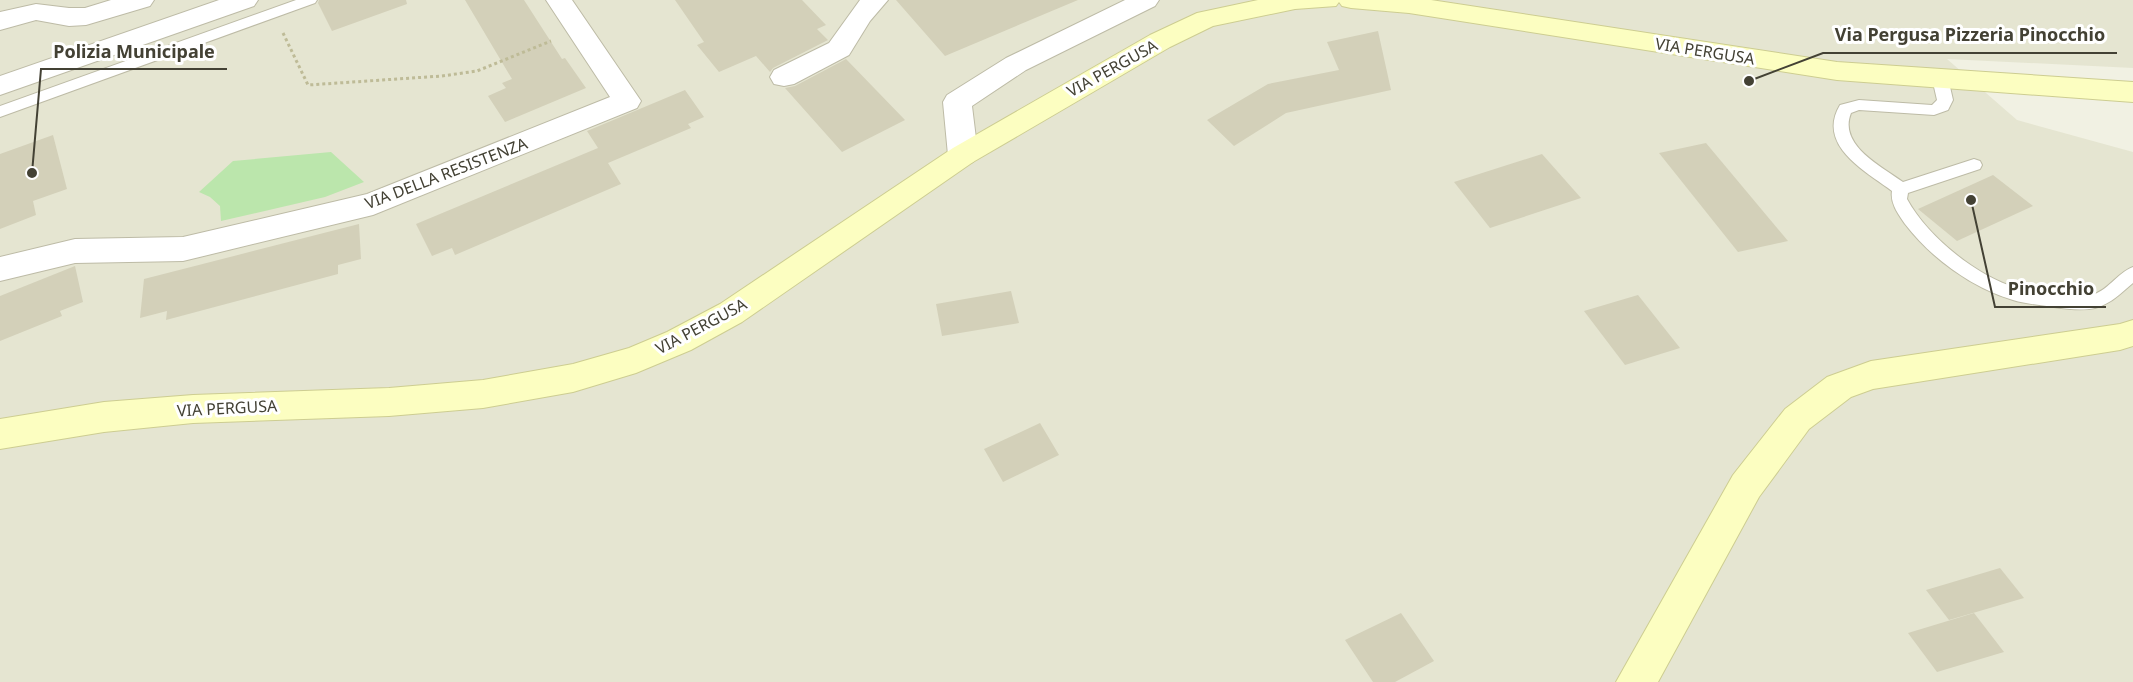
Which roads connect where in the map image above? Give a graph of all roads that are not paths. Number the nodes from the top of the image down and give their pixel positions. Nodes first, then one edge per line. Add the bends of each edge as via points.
1 (141, 0) edge
2 (245, 0) edge
3 (310, 0) edge
4 (559, 0) edge
5 (875, 0) edge
6 (1146, 0) edge
7 (1327, 0) edge
8 (1351, 0) edge
9 (288, 4) edge
10 (44, 6) edge
11 (0, 21) edge
12 (187, 32) junction
13 (784, 77) dead end
14 (1940, 78) junction
15 (0, 86) edge
16 (2133, 92) edge
17 (0, 112) edge
18 (963, 155) junction
19 (1974, 165) dead end
20 (1901, 189) junction
21 (0, 269) edge
22 (2133, 274) edge
23 (2133, 333) edge
24 (0, 434) edge
25 (1636, 682) edge

1 - 10 street via 86,16 69,17
2 - 12 street
3 - 9 lane
4 - 21 street, VIA DELLA RESISTENZA via 627,101 373,204 183,249 75,251
5 - 13 street via 839,49
6 - 18 street via 1016,64 957,102
7 - 18 main road, VIA PERGUSA via 1295,1 1206,19 1127,58
8 - 14 main road, VIA PERGUSA via 1409,5 1837,71
9 - 12 lane
10 - 11 street
12 - 15 street
12 - 17 lane
14 - 16 main road, VIA PERGUSA
14 - 20 lane via 1945,100 1943,106 1934,110 1859,105 1845,109 1839,117 1843,140
18 - 24 main road, VIA PERGUSA via 731,313 636,359 573,378 483,394 388,402 193,409 104,417
19 - 20 lane
20 - 22 lane via 1899,199 1916,228 1975,274 2010,292 2072,303 2096,301
23 - 25 main road via 1871,375 1839,387 1797,419 1746,486

